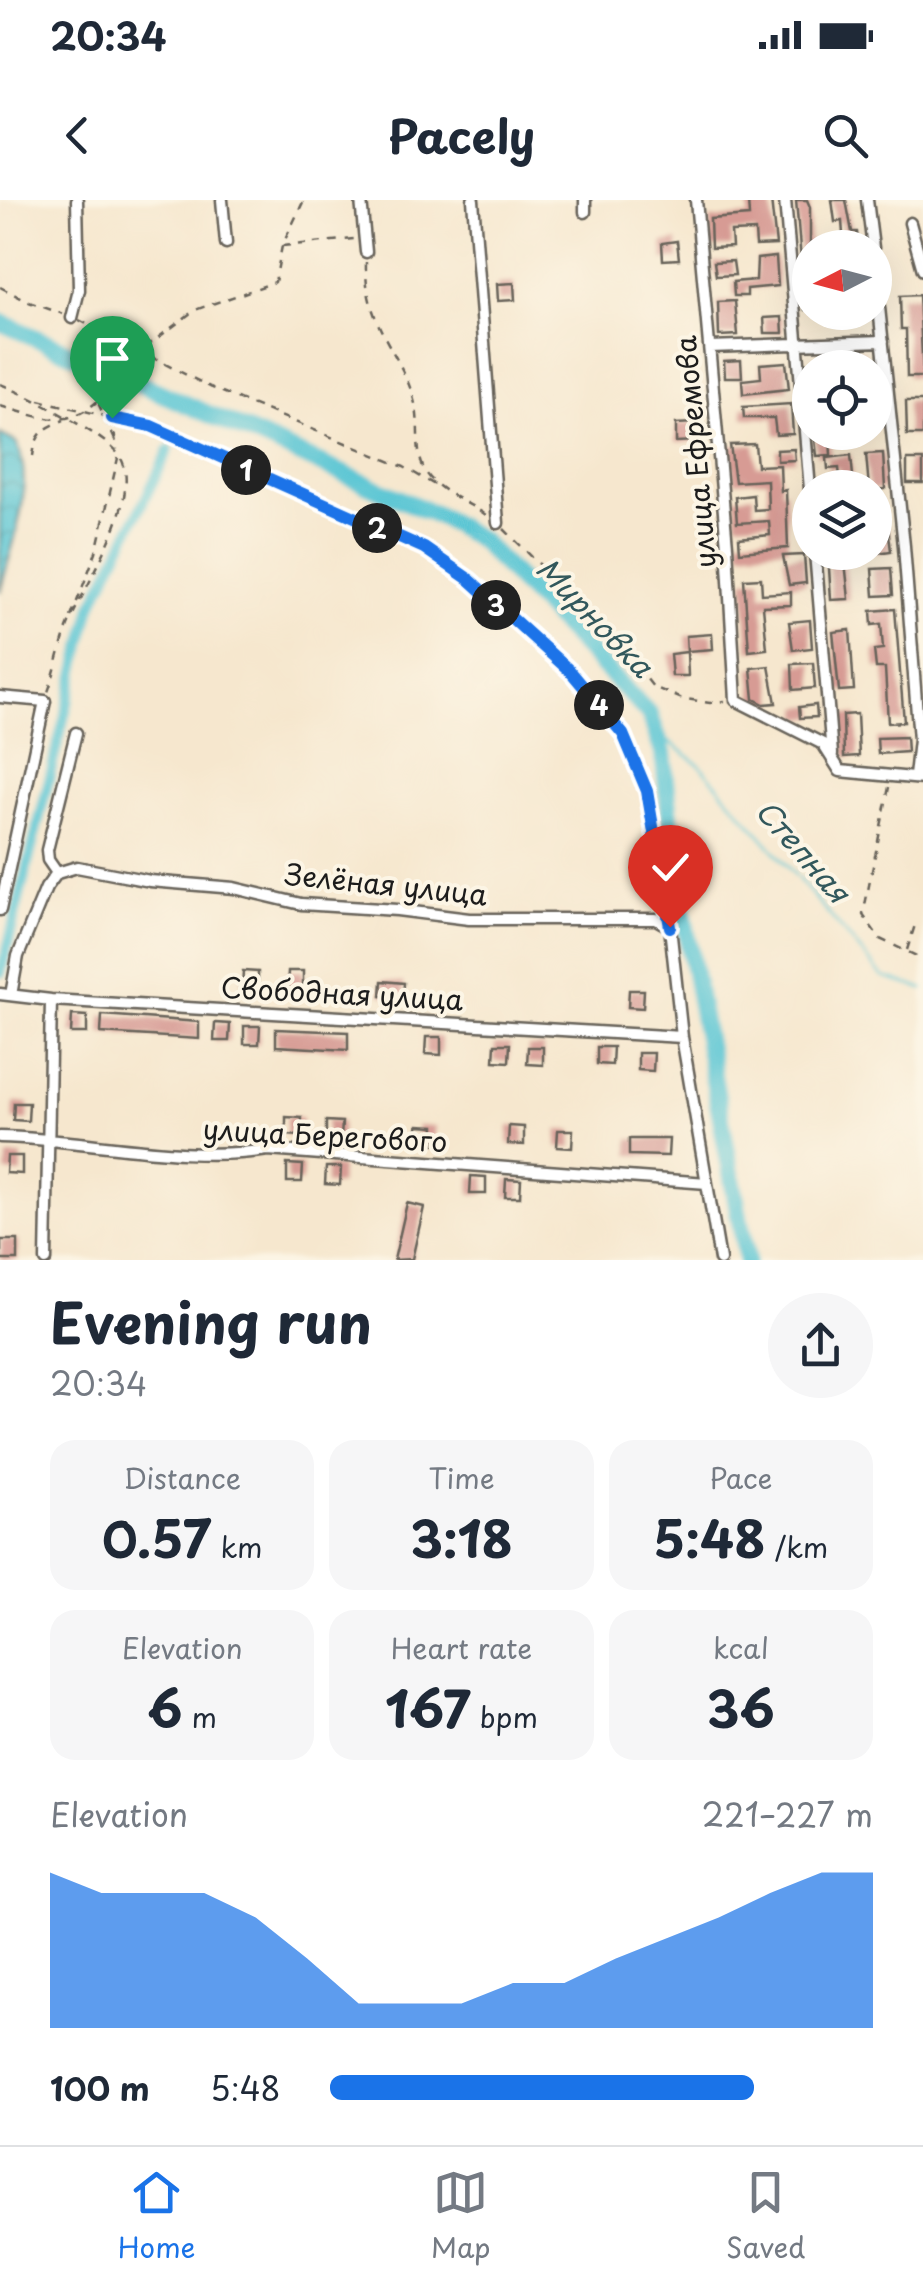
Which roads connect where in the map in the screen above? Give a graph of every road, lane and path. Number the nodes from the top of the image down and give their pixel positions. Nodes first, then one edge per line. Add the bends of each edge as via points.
1 (76, 200) edge
2 (222, 200) edge
3 (304, 200) edge
4 (361, 200) edge
5 (473, 200) edge
6 (696, 200) edge
7 (785, 200) edge
8 (866, 200) edge
9 (910, 222) dead end
10 (870, 230) edge
11 (226, 242) dead end
12 (366, 252) dead end
13 (923, 270) edge
14 (0, 287) edge
15 (72, 318) junction
16 (881, 330) edge
17 (882, 340) junction
18 (798, 343) junction
19 (118, 346) junction
20 (710, 348) junction
21 (0, 384) edge
22 (103, 396) junction
23 (39, 400) junction
24 (0, 406) edge
25 (84, 413) junction
26 (103, 416) junction
27 (112, 418) junction
28 (66, 419) junction
29 (115, 440) junction
30 (118, 454) junction
31 (33, 456) dead end
32 (808, 470) edge
33 (436, 486) dead end
34 (498, 523) dead end
35 (96, 552) junction
36 (96, 564) junction
37 (816, 570) edge
38 (67, 628) junction
39 (0, 697) edge
40 (45, 701) junction
41 (76, 733) dead end
42 (921, 739) edge
43 (832, 760) junction
44 (892, 774) junction
45 (919, 777) edge
46 (5, 866) edge
47 (57, 873) junction
48 (0, 910) edge
49 (916, 925) dead end
50 (670, 927) junction
51 (907, 951) junction
52 (923, 959) edge
53 (5, 994) edge
54 (51, 1000) junction
55 (682, 1037) junction
56 (0, 1138) edge
57 (48, 1138) junction
58 (707, 1183) junction
59 (46, 1260) edge
60 (720, 1260) edge

1 - 15 street via 78,290
2 - 11 street
3 - 19 path via 282,246 275,282 196,310 151,343
4 - 12 street
5 - 34 street
6 - 20 street, улица Ефремова
7 - 18 street
8 - 10 street
9 - 13 street
14 - 15 path
15 - 19 path
16 - 17 street
17 - 18 street
17 - 42 street
18 - 20 street
18 - 32 street
19 - 22 path
19 - 33 path via 404,466
20 - 43 street, улица Ефремова via 736,700 823,744
21 - 23 path
22 - 25 path
22 - 26 path
23 - 25 path
23 - 28 path
24 - 28 path
25 - 26 path
25 - 28 path
26 - 27 path
26 - 29 path
27 - 29 path
27 - 50 path via 151,426 424,548 470,580 571,672 623,734 647,791
28 - 30 path
28 - 31 path via 42,430
29 - 30 path
30 - 35 path
30 - 36 path via 127,490
35 - 36 path
35 - 38 path
36 - 38 path
37 - 43 street
38 - 40 path
39 - 40 street
40 - 46 street
41 - 47 street via 47,850
42 - 45 street
43 - 44 street via 840,771
44 - 45 street
44 - 51 path via 864,915 880,939
46 - 48 street
47 - 50 street, Зелёная улица via 78,866 302,904 469,918 656,919
47 - 53 street
49 - 51 path
50 - 55 street
51 - 52 path
53 - 54 street, Свободная улица
54 - 55 street, Свободная улица
54 - 57 street
55 - 58 street
56 - 57 street, улица Берегового
57 - 58 street, улица Берегового via 227,1156 268,1150
57 - 59 street
58 - 60 street

